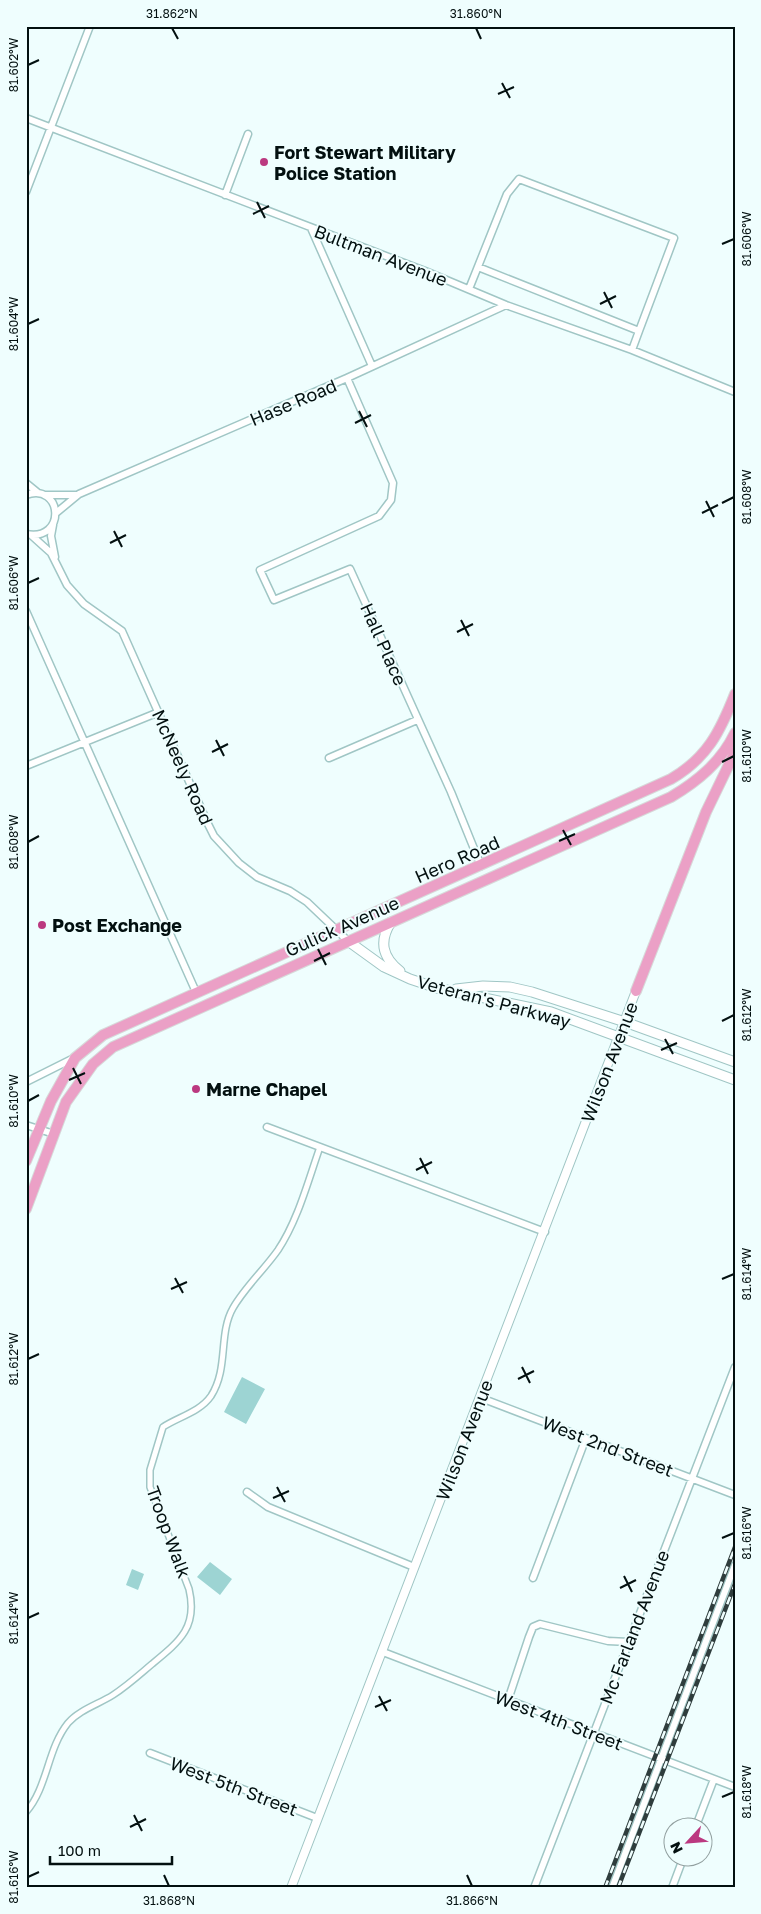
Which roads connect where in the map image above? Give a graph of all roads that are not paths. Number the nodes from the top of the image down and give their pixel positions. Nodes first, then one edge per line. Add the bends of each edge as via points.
1 (90, 26) edge
2 (26, 118) edge
3 (51, 127) junction
4 (248, 134) dead end
5 (26, 192) edge
6 (225, 195) junction
7 (311, 228) junction
8 (478, 267) junction
9 (469, 289) junction
10 (506, 305) junction
11 (639, 331) junction
12 (632, 350) junction
13 (372, 366) junction
14 (347, 378) junction
15 (735, 392) edge
16 (26, 483) edge
17 (42, 494) junction
18 (78, 494) junction
19 (26, 495) edge
20 (56, 513) junction
21 (53, 525) junction
22 (29, 535) edge
23 (55, 561) junction
24 (26, 611) edge
25 (735, 694) edge
26 (159, 712) junction
27 (417, 720) junction
28 (735, 733) edge
29 (84, 740) junction
30 (735, 752) edge
31 (328, 758) dead end
32 (26, 766) edge
33 (481, 866) junction
34 (391, 922) junction
35 (337, 932) junction
36 (348, 941) junction
37 (410, 979) junction
38 (448, 990) junction
39 (636, 991) joint
40 (196, 992) junction
41 (625, 1022) junction
42 (619, 1037) junction
43 (75, 1058) junction
44 (735, 1062) edge
45 (735, 1080) edge
46 (26, 1082) edge
47 (26, 1125) edge
48 (267, 1127) dead end
49 (38, 1129) junction
50 (54, 1134) junction
51 (320, 1147) junction
52 (26, 1161) edge
53 (26, 1209) edge
54 (544, 1232) junction
55 (735, 1367) edge
56 (481, 1398) junction
57 (586, 1438) junction
58 (691, 1478) junction
59 (247, 1492) dead end
60 (735, 1495) edge
61 (735, 1565) edge
62 (414, 1566) junction
63 (533, 1578) dead end
64 (629, 1642) junction
65 (383, 1652) junction
66 (508, 1700) junction
67 (593, 1733) junction
68 (150, 1753) dead end
69 (661, 1758) junction
70 (714, 1779) junction
71 (735, 1787) edge
72 (26, 1812) edge
73 (700, 1816) edge
74 (317, 1818) junction
75 (680, 1866) edge
76 (291, 1888) edge
77 (534, 1888) edge
78 (612, 1888) edge
79 (672, 1888) edge

1 - 3 street
2 - 3 street, Bultman Avenue
3 - 5 street
3 - 6 street, Bultman Avenue
4 - 6 street
6 - 7 street, Bultman Avenue
7 - 9 street, Bultman Avenue
7 - 13 street
8 - 9 street
8 - 11 street
8 - 11 street via 507,194 519,179 674,238
9 - 10 street, Bultman Avenue
10 - 12 street, Bultman Avenue
10 - 13 street, Hase Road
11 - 12 street
12 - 15 street, Bultman Avenue
13 - 14 street, Hase Road
14 - 18 street, Hase Road
14 - 27 street, Hall Place via 393,482 391,500 380,516 260,570 274,600 350,569
16 - 17 street
17 - 18 street
17 - 19 street
17 - 20 street via 54,505
18 - 20 street
20 - 21 street
21 - 22 street via 43,533
21 - 23 street via 51,536
22 - 23 street via 45,546
23 - 26 street, McNeely Road via 68,585 84,604 122,631
24 - 29 street
25 - 33 main road, Hero Road via 722,724 696,763 671,779
26 - 29 street
26 - 35 street, McNeely Road via 208,824 226,851 257,877 307,902
27 - 31 street
27 - 33 street, Hall Place
28 - 34 main road, Gulick Avenue via 714,766 671,797
29 - 32 street
29 - 40 street
30 - 39 main road via 706,812
33 - 35 main road, Hero Road
34 - 36 main road, Gulick Avenue
34 - 37 main road via 382,939 384,951 394,966
35 - 36 street, McNeely Road
35 - 40 main road, Hero Road
36 - 37 main road, Veteran's Parkway via 384,967
36 - 50 main road, Gulick Avenue via 113,1046 75,1087
37 - 38 main road, Veteran's Parkway
38 - 41 main road via 510,987
38 - 42 main road, Veteran's Parkway via 551,1012
39 - 41 street, Wilson Avenue
40 - 43 main road, Hero Road via 120,1025
41 - 42 street, Wilson Avenue
41 - 44 main road
42 - 45 main road, Veteran's Parkway
42 - 54 street, Wilson Avenue
43 - 46 street
43 - 49 main road
47 - 49 street
48 - 51 street
49 - 50 street
49 - 52 main road
50 - 53 main road, Gulick Avenue
51 - 54 street
51 - 72 street, Troop Walk via 286,1236 233,1308 227,1325 224,1362 211,1395 204,1403 163,1428 150,1470 150,1487 189,1588 192,1603 187,1629 177,1644 128,1684 70,1721 61,1732 34,1802
54 - 56 street, Wilson Avenue
55 - 58 street, Mc Farland Avenue
56 - 57 street, West 2nd Street
56 - 62 street, Wilson Avenue
57 - 58 street, West 2nd Street
57 - 63 street
58 - 60 street, West 2nd Street
58 - 64 street, Mc Farland Avenue
59 - 62 street via 268,1507
61 - 69 street
62 - 65 street, Wilson Avenue
64 - 66 street via 608,1641 540,1624 529,1636
64 - 67 street, Mc Farland Avenue
65 - 66 street, West 4th Street
65 - 74 street, Wilson Avenue
66 - 67 street, West 4th Street
67 - 69 street, West 4th Street
67 - 77 street, Mc Farland Avenue
68 - 74 street, West 5th Street
69 - 70 street, West 4th Street
69 - 78 street
70 - 71 street, West 4th Street
70 - 73 street
74 - 76 street, Wilson Avenue
75 - 79 street

